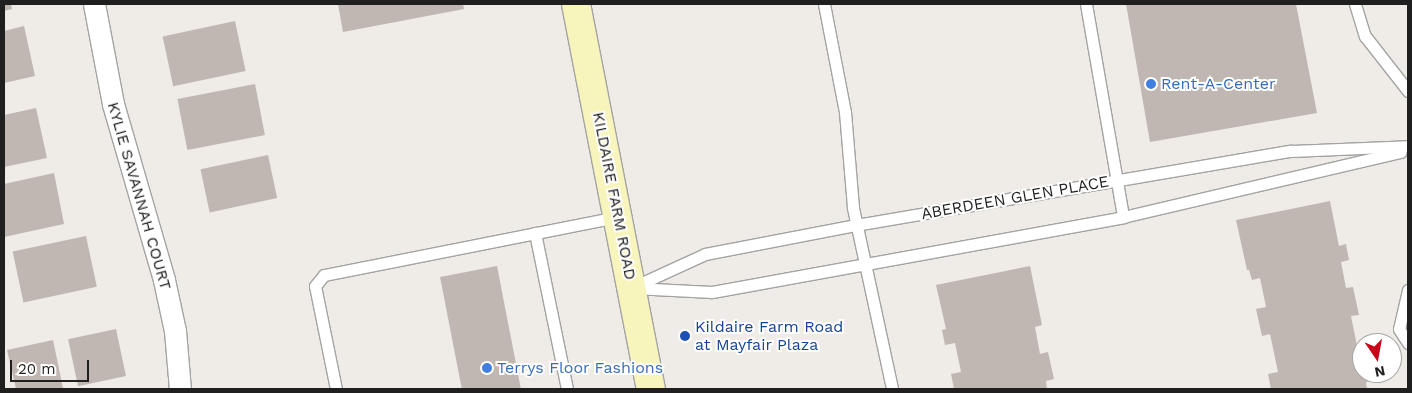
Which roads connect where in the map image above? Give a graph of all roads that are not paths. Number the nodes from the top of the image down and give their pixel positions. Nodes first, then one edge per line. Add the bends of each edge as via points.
1 (94, 4) edge
2 (576, 4) edge
3 (824, 4) edge
4 (1086, 4) edge
5 (1355, 4) edge
6 (1408, 91) edge
7 (1408, 148) edge
8 (1117, 180) junction
9 (618, 216) junction
10 (1123, 217) junction
11 (856, 226) junction
12 (535, 233) junction
13 (865, 264) junction
14 (631, 288) junction
15 (1408, 290) edge
16 (1408, 344) edge
17 (180, 389) edge
18 (336, 389) edge
19 (567, 389) edge
20 (651, 389) edge
21 (892, 389) edge

1 - 17 street, KYLIE SAVANNAH COURT via 113,104 164,280 175,331
2 - 9 main road, KILDAIRE FARM ROAD
3 - 11 lane via 845,112
4 - 8 lane
5 - 6 lane via 1365,36
7 - 8 lane, ABERDEEN GLEN PLACE via 1291,151
7 - 10 lane
8 - 10 lane
8 - 11 lane, ABERDEEN GLEN PLACE
9 - 12 lane
9 - 14 main road, KILDAIRE FARM ROAD
10 - 13 lane
11 - 13 lane
11 - 14 lane, ABERDEEN GLEN PLACE via 706,254
12 - 18 lane via 324,275 315,286
12 - 19 lane
13 - 14 lane via 712,292
13 - 21 lane
14 - 20 main road, KILDAIRE FARM ROAD
15 - 16 lane via 1399,329

